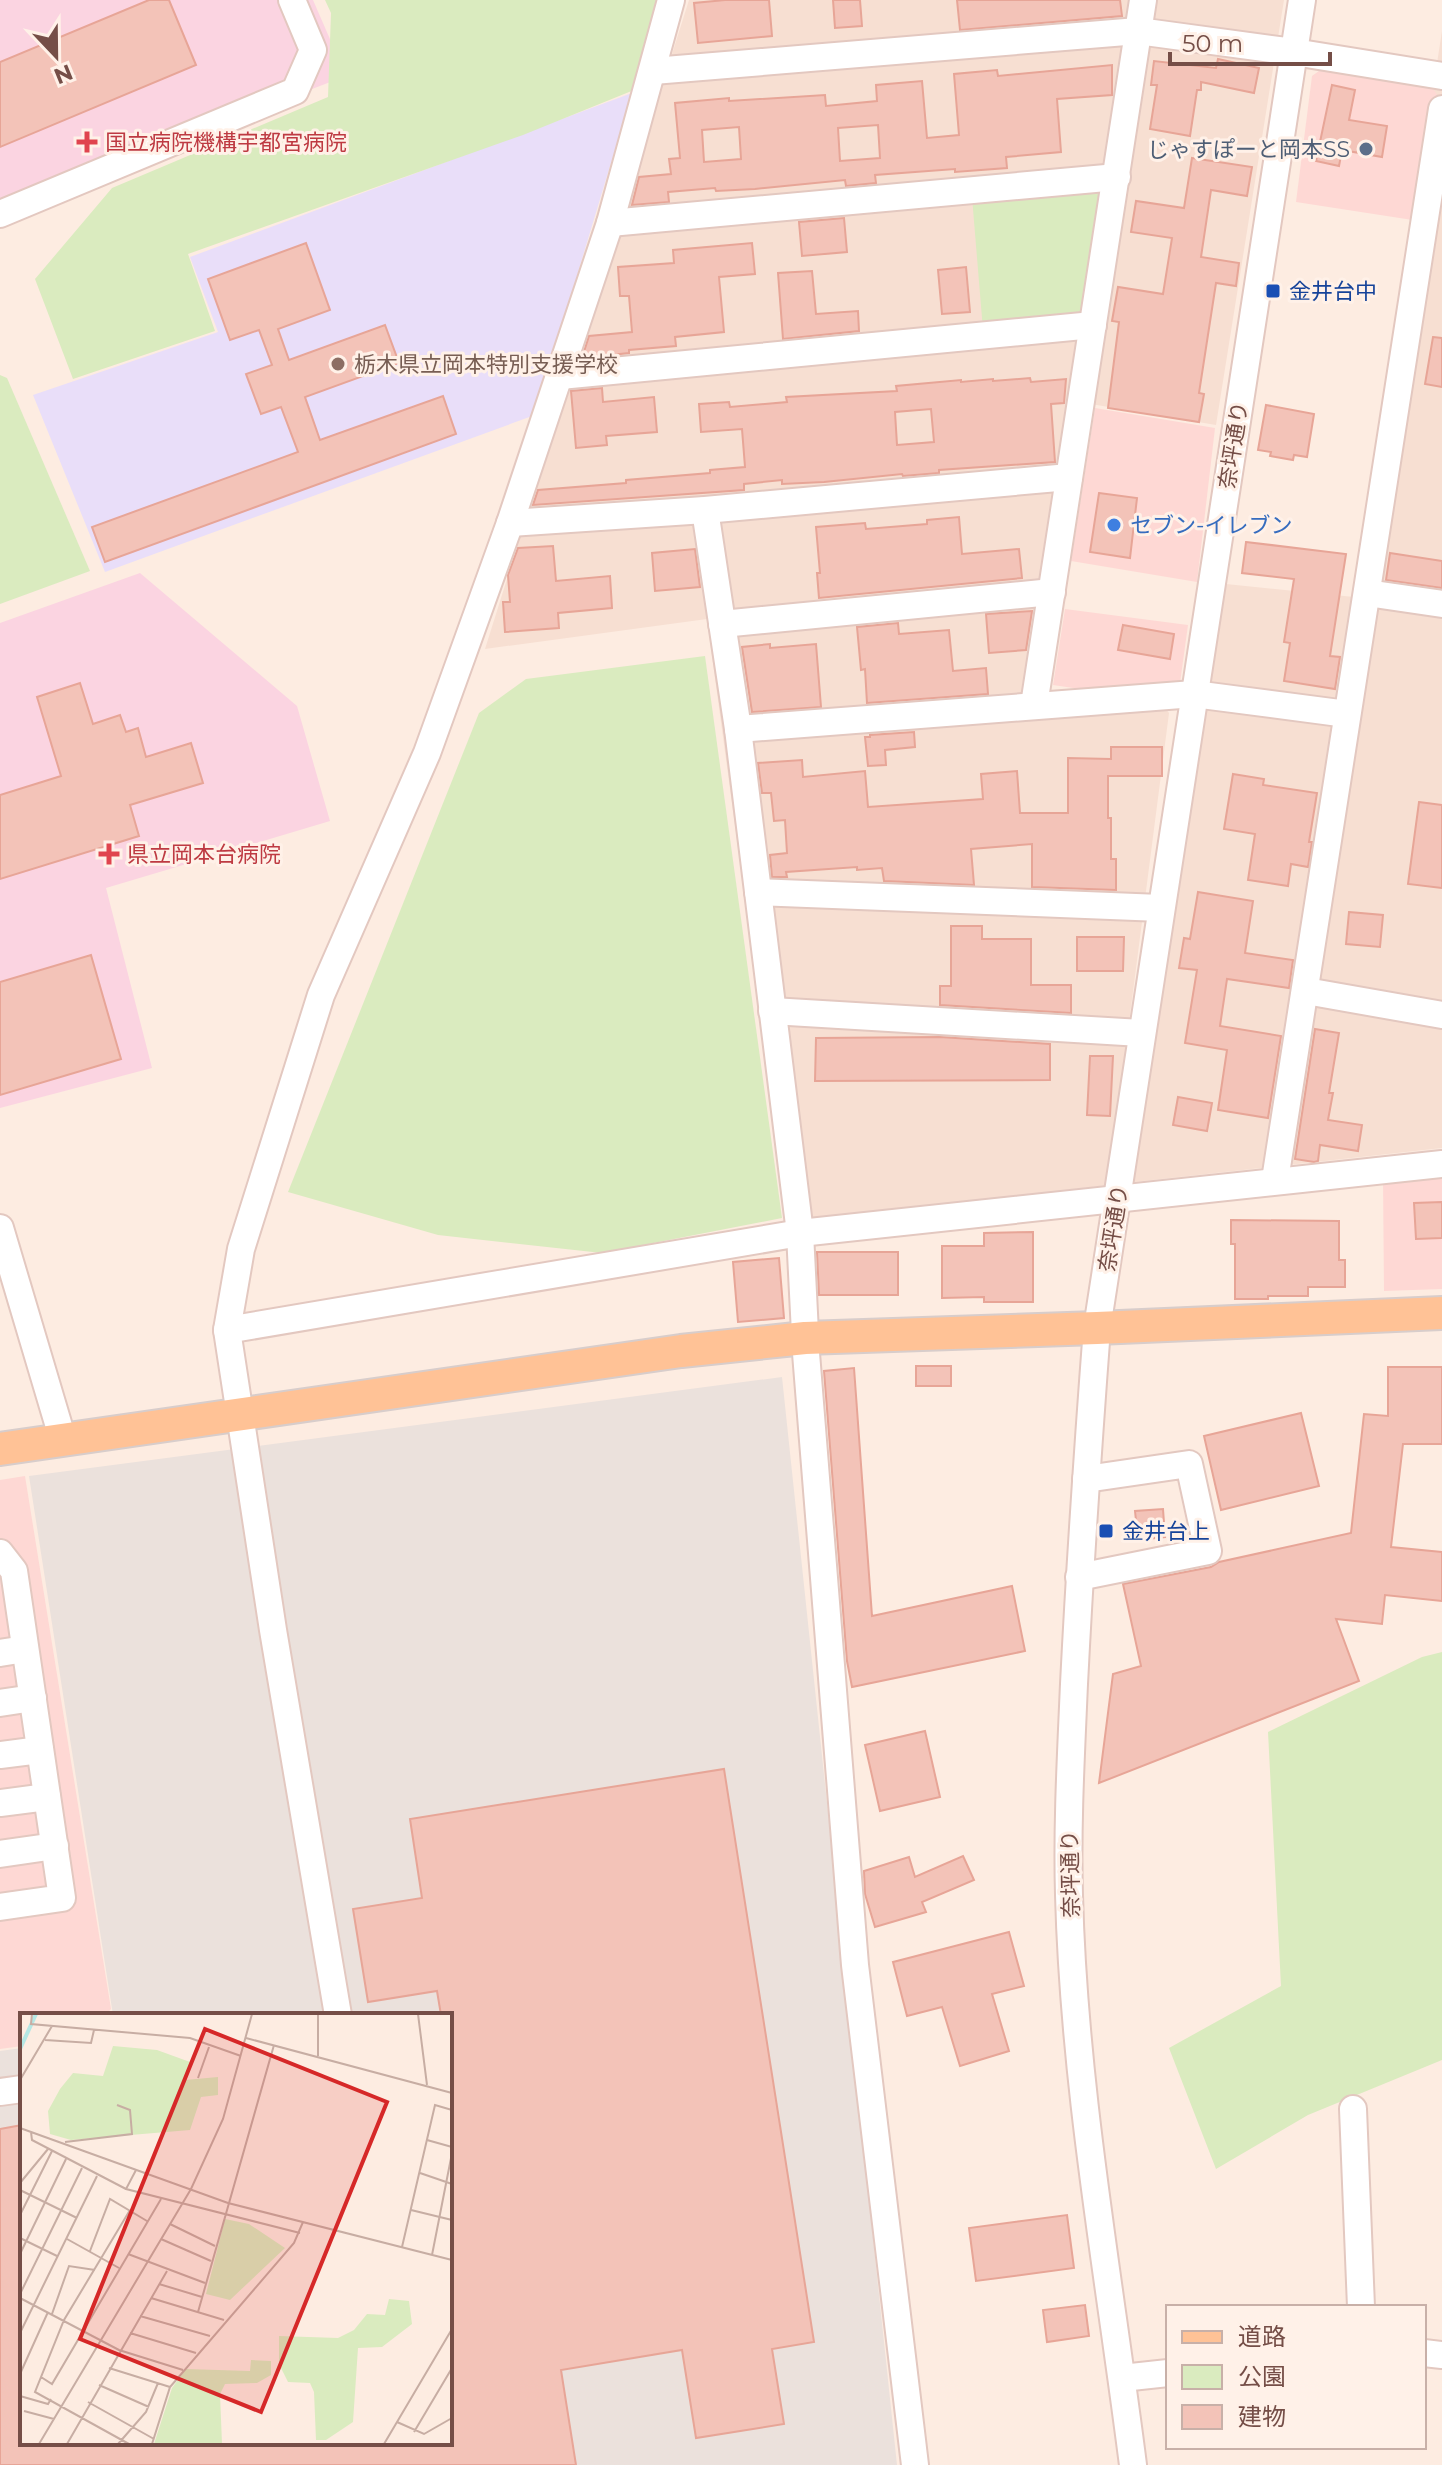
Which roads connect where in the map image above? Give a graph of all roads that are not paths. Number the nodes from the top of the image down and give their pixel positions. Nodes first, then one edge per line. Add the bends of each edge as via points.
1 (292, 0) edge
2 (671, 0) edge
3 (1143, 0) edge
4 (1302, 0) edge
5 (1138, 31) junction
6 (1294, 52) junction
7 (653, 71) junction
8 (1442, 76) edge
9 (1442, 109) edge
10 (1117, 177) junction
11 (0, 214) edge
12 (610, 223) junction
13 (1093, 325) junction
14 (560, 376) junction
15 (1069, 477) junction
16 (705, 510) junction
17 (510, 523) junction
18 (1052, 592) junction
19 (1367, 593) junction
20 (1442, 604) edge
21 (722, 624) junction
22 (1194, 694) junction
23 (1034, 705) junction
24 (1347, 714) junction
25 (738, 729) junction
26 (758, 892) junction
27 (1161, 908) junction
28 (1306, 991) junction
29 (772, 1011) junction
30 (1442, 1015) edge
31 (1141, 1033) junction
32 (1442, 1164) edge
33 (1275, 1180) junction
34 (1117, 1199) junction
35 (0, 1228) edge
36 (800, 1233) junction
37 (1442, 1313) edge
38 (1097, 1328) junction
39 (227, 1330) junction
40 (805, 1338) junction
41 (241, 1415) junction
42 (63, 1440) junction
43 (0, 1449) edge
44 (1086, 1479) junction
45 (0, 1553) edge
46 (1079, 1577) junction
47 (9, 1600) edge
48 (13, 1651) edge
49 (33, 1698) junction
50 (0, 1703) edge
51 (40, 1750) junction
52 (0, 1755) edge
53 (47, 1797) junction
54 (0, 1803) edge
55 (55, 1846) junction
56 (0, 1854) edge
57 (0, 1907) edge
58 (338, 2013) edge
59 (20, 2089) edge
60 (0, 2092) edge
61 (1353, 2109) dead end
62 (1361, 2305) edge
63 (1166, 2373) edge
64 (1122, 2378) junction
65 (915, 2465) edge
66 (1133, 2465) edge

1 - 11 street via 313,50 295,91
2 - 7 street
3 - 5 street
4 - 6 street, 奈坪通り
5 - 6 street
5 - 7 street
5 - 10 street
6 - 8 street
6 - 22 street, 奈坪通り
7 - 12 street
9 - 19 street
10 - 12 street
10 - 13 street
12 - 14 street
13 - 14 street
13 - 15 street
14 - 17 street
15 - 16 street
15 - 18 street
16 - 17 street
16 - 21 street
17 - 39 street via 427,753 321,995 241,1249
18 - 21 street
18 - 23 street
19 - 20 street
19 - 24 street
21 - 25 street
22 - 23 street
22 - 24 street
22 - 27 street, 奈坪通り
23 - 25 street
24 - 28 street
25 - 26 street
26 - 27 street
26 - 29 street
27 - 31 street, 奈坪通り
28 - 30 street
28 - 33 street
29 - 31 street
29 - 36 street
31 - 34 street, 奈坪通り
32 - 33 street
33 - 34 street
34 - 36 street
34 - 38 street, 奈坪通り
35 - 42 street
36 - 39 street
36 - 40 street
37 - 38 main road
38 - 40 main road
38 - 44 street, 奈坪通り
39 - 41 street
40 - 41 main road
40 - 65 street via 855,1965
41 - 42 main road
41 - 58 street
42 - 43 main road
44 - 46 street, 奈坪通り
44 - 46 street via 1189,1464 1208,1551
45 - 47 street via 14,1571
46 - 64 street, 奈坪通り via 1069,1801 1073,1983
47 - 48 street
48 - 49 street
49 - 50 street
49 - 51 street
51 - 52 street
51 - 53 street
53 - 54 street
53 - 55 street
55 - 56 street
55 - 57 street via 62,1898
59 - 60 street
61 - 62 street
63 - 64 street
64 - 66 street, 奈坪通り

